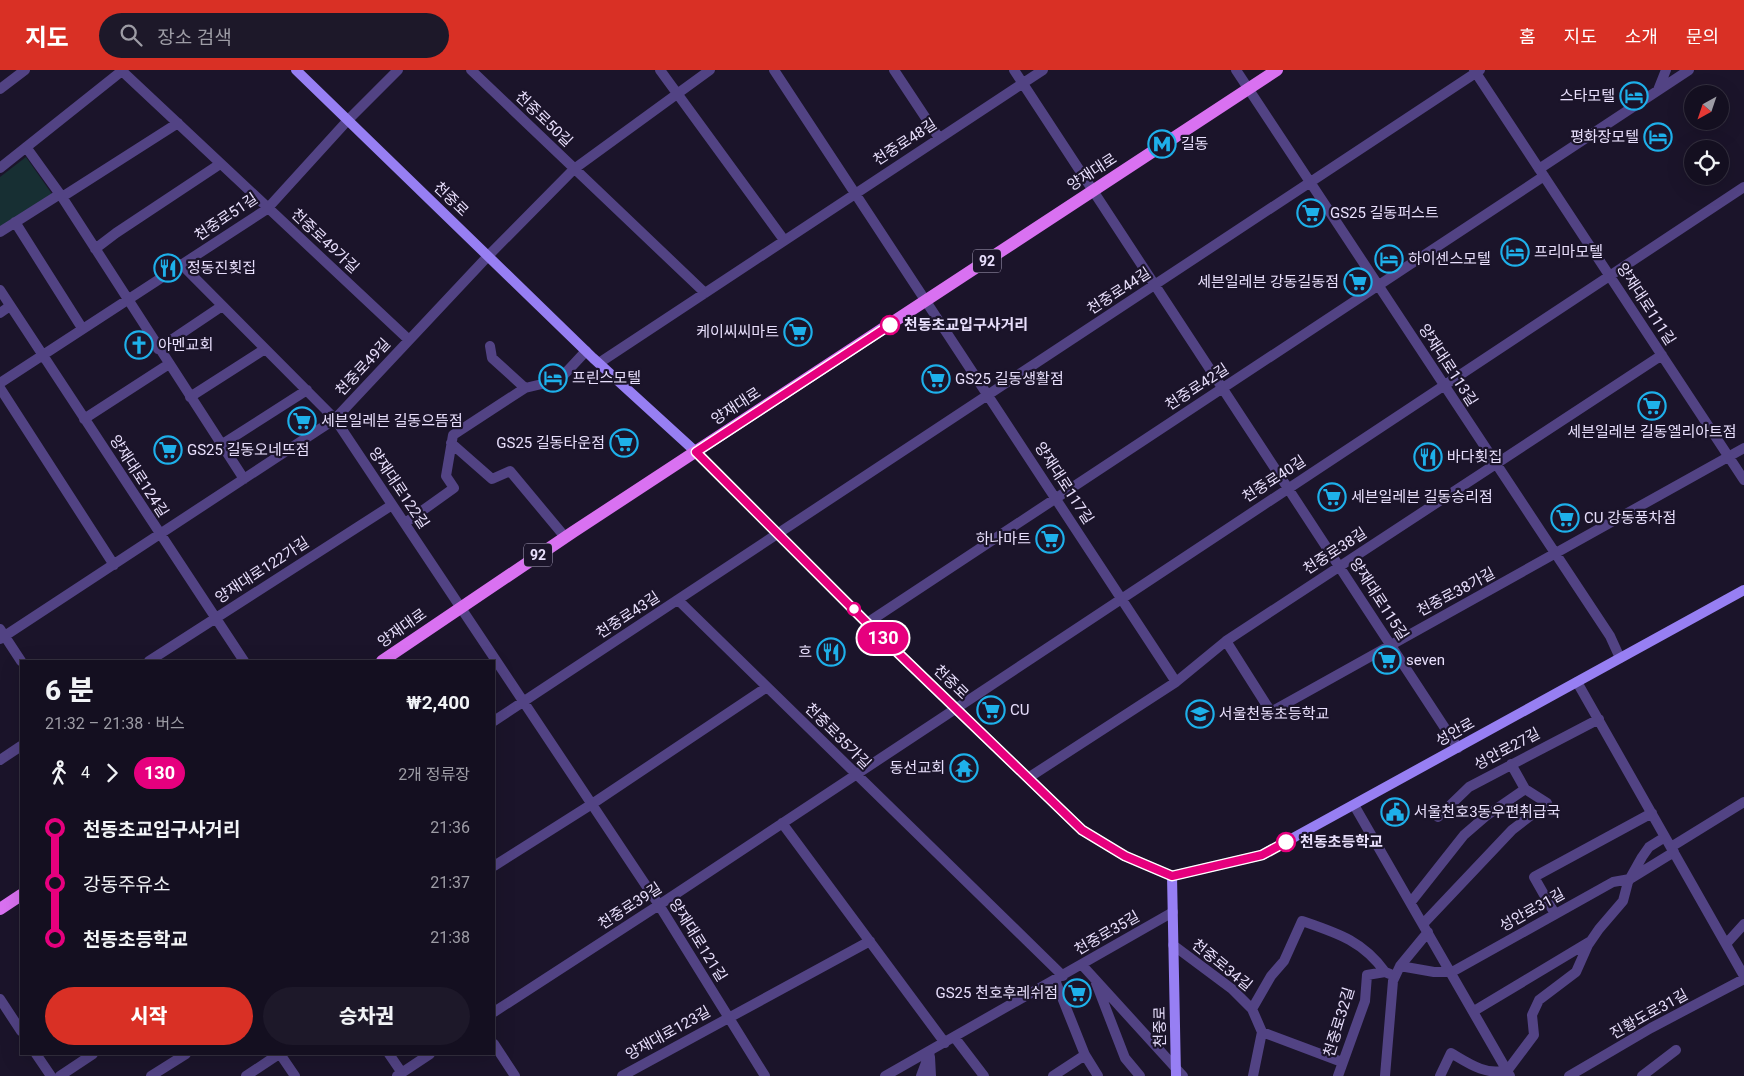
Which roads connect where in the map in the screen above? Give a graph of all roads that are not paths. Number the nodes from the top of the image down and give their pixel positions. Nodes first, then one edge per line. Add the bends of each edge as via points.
1 (25, 70) edge
2 (122, 70) edge
3 (296, 70) edge
4 (398, 70) edge
5 (470, 70) edge
6 (660, 70) edge
7 (710, 70) edge
8 (774, 70) edge
9 (894, 70) edge
10 (1014, 70) edge
11 (1043, 70) edge
12 (1236, 70) edge
13 (1277, 70) edge
14 (1666, 70) edge
15 (1689, 70) edge
16 (1476, 71) edge
17 (1023, 83) junction
18 (0, 89) edge
19 (1249, 89) junction
20 (1658, 91) junction
21 (678, 94) junction
22 (348, 120) junction
23 (178, 124) junction
24 (939, 138) junction
25 (26, 147) junction
26 (220, 164) junction
27 (0, 168) edge
28 (574, 169) junction
29 (1542, 172) junction
30 (1311, 183) junction
31 (1744, 187) edge
32 (1094, 190) junction
33 (855, 194) junction
34 (61, 196) junction
35 (267, 209) junction
36 (15, 222) junction
37 (0, 232) edge
38 (784, 240) junction
39 (95, 249) junction
40 (488, 256) junction
41 (181, 264) junction
42 (1610, 276) junction
43 (1156, 285) junction
44 (1378, 286) junction
45 (0, 290) edge
46 (705, 293) junction
47 (126, 300) junction
48 (925, 301) junction
49 (10, 306) junction
50 (222, 306) junction
51 (0, 313) edge
52 (82, 328) junction
53 (409, 340) junction
54 (490, 346) dead end
55 (158, 349) junction
56 (265, 349) junction
57 (586, 351) junction
58 (42, 354) junction
59 (1662, 356) junction
60 (599, 363) junction
61 (168, 364) junction
62 (0, 383) edge
63 (1444, 385) junction
64 (0, 388) edge
65 (525, 388) junction
66 (1224, 388) junction
67 (306, 390) junction
68 (989, 395) junction
69 (190, 397) junction
70 (84, 419) junction
71 (335, 419) junction
72 (451, 443) junction
73 (221, 445) junction
74 (1744, 448) edge
75 (696, 452) junction
76 (1729, 458) junction
77 (1496, 464) junction
78 (244, 479) junction
79 (1744, 480) edge
80 (1289, 487) junction
81 (1056, 498) junction
82 (392, 505) junction
83 (405, 523) junction
84 (160, 534) junction
85 (779, 534) junction
86 (565, 537) junction
87 (1556, 554) junction
88 (114, 565) junction
89 (1340, 566) junction
90 (1744, 590) edge
91 (1120, 598) junction
92 (678, 600) junction
93 (461, 606) junction
94 (215, 618) junction
95 (867, 623) junction
96 (2, 635) edge
97 (1226, 641) junction
98 (1391, 644) junction
99 (1620, 658) junction
100 (20, 660) edge
101 (151, 660) edge
102 (243, 660) edge
103 (383, 660) edge
104 (1176, 682) junction
105 (1578, 682) junction
106 (766, 687) junction
107 (524, 701) junction
108 (955, 707) junction
109 (1599, 719) junction
110 (495, 720) edge
111 (20, 747) edge
112 (1458, 748) junction
113 (0, 760) edge
114 (1511, 764) junction
115 (855, 774) junction
116 (1028, 778) junction
117 (1525, 789) junction
118 (1744, 802) edge
119 (592, 804) junction
120 (1354, 805) junction
121 (1652, 813) junction
122 (1438, 817) dead end
123 (782, 823) junction
124 (1665, 837) junction
125 (1672, 850) junction
126 (495, 865) edge
127 (1172, 876) junction
128 (1630, 879) junction
129 (20, 896) edge
130 (1411, 902) junction
131 (659, 905) junction
132 (0, 909) edge
133 (1173, 912) junction
134 (1555, 914) junction
135 (1744, 924) edge
136 (1426, 928) junction
137 (870, 941) junction
138 (1591, 941) junction
139 (1726, 944) junction
140 (1173, 945) junction
141 (1082, 965) junction
142 (1398, 971) junction
143 (1385, 972) junction
144 (1452, 972) junction
145 (1744, 975) edge
146 (1094, 977) junction
147 (1059, 978) junction
148 (0, 999) edge
149 (1252, 1009) junction
150 (495, 1011) edge
151 (1474, 1011) junction
152 (729, 1017) junction
153 (20, 1029) edge
154 (1262, 1032) junction
155 (950, 1040) junction
156 (495, 1046) edge
157 (1676, 1050) dead end
158 (930, 1052) junction
159 (37, 1055) edge
160 (92, 1055) edge
161 (184, 1055) edge
162 (278, 1055) edge
163 (281, 1055) edge
164 (390, 1055) edge
165 (428, 1055) edge
166 (1085, 1055) junction
167 (1342, 1062) junction
168 (399, 1074) edge
169 (1177, 1074) edge
170 (1506, 1074) edge
171 (51, 1076) edge
172 (60, 1076) edge
173 (151, 1076) edge
174 (246, 1076) edge
175 (295, 1076) edge
176 (515, 1076) edge
177 (622, 1076) edge
178 (765, 1076) edge
179 (885, 1076) edge
180 (921, 1076) edge
181 (932, 1076) edge
182 (984, 1076) edge
183 (1053, 1076) edge
184 (1098, 1076) edge
185 (1140, 1076) edge
186 (1252, 1076) edge
187 (1338, 1076) edge
188 (1385, 1076) edge
189 (1440, 1076) edge
190 (1569, 1076) edge
191 (1642, 1076) edge

1 - 18 street
2 - 23 street, 천중로49가길
2 - 25 street
3 - 22 main road, 천중로
4 - 22 street, 천중로51길
5 - 28 street, 천중로50길
6 - 21 street
7 - 21 street, 천중로50길
8 - 33 street
9 - 24 street
10 - 17 street, 양재대로115길
11 - 17 street, 천중로48길
12 - 19 street, 양재대로113길
13 - 19 main road, 양재대로 / 92
14 - 20 street
15 - 20 street, 천중로42길
16 - 29 street, 양재대로111길
16 - 30 street, 천중로44길
17 - 24 street, 천중로48길
17 - 32 street, 양재대로115길
19 - 30 street, 양재대로113길
19 - 32 main road, 양재대로 / 92
20 - 29 street, 천중로42길
21 - 28 street, 천중로50길
21 - 38 street
22 - 35 street, 천중로51길
22 - 40 main road, 천중로
23 - 26 street, 천중로49가길
23 - 34 street
24 - 33 street, 천중로48길
25 - 27 street
25 - 34 street
26 - 35 street, 천중로49가길
26 - 39 street
28 - 40 street, 천중로50길
28 - 46 street
29 - 42 street, 양재대로111길
29 - 44 street, 천중로42길
30 - 43 street, 천중로44길
30 - 44 street, 양재대로113길
31 - 42 street, 천중로40길
32 - 43 street, 양재대로115길
32 - 48 main road, 양재대로 / 92
33 - 38 street, 천중로48길
33 - 48 street
34 - 36 street
34 - 39 street
35 - 41 street, 천중로51길
35 - 53 street, 천중로49가길
36 - 37 street
36 - 52 street
38 - 46 street, 천중로48길
39 - 47 street
40 - 53 street, 천중로49길
40 - 57 main road, 천중로
41 - 47 street, 천중로51길
41 - 50 street, 양재대로122길
42 - 59 street, 양재대로111길
42 - 63 street, 천중로40길
43 - 66 street, 양재대로115길
43 - 68 street, 천중로44길
44 - 63 street, 양재대로113길
44 - 66 street, 천중로42길
45 - 49 street, 양재대로124길
46 - 60 street, 천중로48길
47 - 52 street, 천중로51길
47 - 55 street
48 - 68 street, 양재대로117길
48 - 75 main road, 양재대로 / 92
49 - 51 street
49 - 58 street, 양재대로124길
50 - 55 street
50 - 56 street, 양재대로122길
52 - 58 street, 천중로51길
53 - 71 street, 천중로49길
54 - 65 street via 492,358
55 - 61 street
56 - 67 street, 양재대로122길
56 - 69 street
57 - 60 main road, 천중로
57 - 65 street via 559,380
58 - 62 street, 천중로51길
58 - 70 street, 양재대로124길
59 - 76 street, 양재대로111길
59 - 77 street, 천중로38길
60 - 75 main road, 천중로
61 - 69 street
61 - 70 street
63 - 77 street, 양재대로113길
63 - 80 street, 천중로40길
64 - 88 street
65 - 72 street via 452,435
66 - 80 street, 양재대로115길
66 - 81 street, 천중로42길
67 - 71 street, 양재대로122길
67 - 73 street
68 - 81 street, 양재대로117길
68 - 85 street, 천중로44길
69 - 73 street
70 - 84 street, 양재대로124길
71 - 78 street, 천중로49길
71 - 82 street, 양재대로122길
72 - 83 street via 446,476 454,488
72 - 86 street via 492,480 510,471
73 - 78 street
74 - 76 street, 천중로38가길
75 - 85 main road, 천중로
75 - 86 main road, 양재대로 / 92
76 - 79 street, 양재대로111길
76 - 87 street, 천중로38가길
77 - 87 street, 양재대로113길
77 - 89 street, 천중로38길
78 - 84 street, 천중로49길
80 - 89 street, 양재대로115길
80 - 91 street, 천중로40길
81 - 91 street, 양재대로117길
81 - 95 street, 천중로42길
82 - 83 street, 양재대로122길
82 - 94 street, 양재대로122가길
83 - 93 street, 양재대로122길
84 - 88 street, 천중로49길
84 - 94 street, 양재대로124길
85 - 92 street, 천중로43길
85 - 95 main road, 천중로
86 - 93 main road, 양재대로 / 92
87 - 98 street, 천중로38가길
87 - 99 street, 양재대로113길 via 1610,636
88 - 96 street, 천중로49길
89 - 97 street, 천중로38길
89 - 98 street, 양재대로115길
90 - 99 main road, 성안로
91 - 104 street, 양재대로117길
91 - 108 street, 천중로40길
92 - 106 street, 천중로35가길
92 - 107 street, 천중로43길
93 - 103 main road, 양재대로 / 92
93 - 107 street, 양재대로121길
94 - 101 street, 양재대로122가길
94 - 102 street, 양재대로124길
95 - 108 main road, 천중로
96 - 100 street
97 - 98 street, 천중로38가길 via 1271,712
97 - 104 street, 천중로38길
98 - 112 street, 양재대로115길
99 - 105 main road, 성안로
104 - 116 street, 천중로38길
105 - 109 street
105 - 112 main road, 성안로
106 - 115 street, 천중로35가길
106 - 119 street
107 - 110 street, 천중로43길
107 - 119 street, 양재대로121길
108 - 115 street, 천중로39길
108 - 116 main road, 천중로
109 - 114 street, 성안로27길
109 - 121 street
111 - 113 street
112 - 120 main road, 성안로
114 - 117 street
114 - 122 street, 성안로27길 via 1469,787
115 - 123 street, 천중로39길
115 - 147 street, 천중로35가길
116 - 127 main road, 천중로 via 1082,830 1125,856
117 - 130 street via 1464,835
117 - 136 street via 1547,803 1512,830
118 - 125 street, 성안로31길
119 - 126 street
119 - 131 street, 양재대로121길
120 - 127 main road, 성안로 via 1262,855
120 - 130 street
121 - 124 street
121 - 134 street via 1534,877
123 - 131 street, 천중로39길
123 - 137 street
124 - 125 street
124 - 128 street via 1649,847
125 - 128 street, 성안로31길
125 - 139 street
127 - 133 main road, 천중로
128 - 134 street, 성안로31길 via 1614,882
128 - 138 street via 1623,900
129 - 132 main road
130 - 136 street
131 - 150 street, 천중로39길
131 - 152 street, 양재대로121길
133 - 140 main road, 천중로
133 - 141 street, 천중로35길
134 - 144 street, 성안로31길
135 - 139 street
136 - 142 street
136 - 144 street
137 - 152 street
137 - 155 street
138 - 151 street
138 - 170 street via 1576,972 1539,1000 1532,1015 1534,1035
139 - 145 street
140 - 149 street, 천중로34길 via 1226,984
140 - 169 main road, 천중로
141 - 146 street, 천중로
141 - 147 street, 천중로35길
142 - 143 street
142 - 144 street
142 - 188 street via 1385,1054
143 - 149 street, 천중로34길 via 1375,958 1354,941 1302,921 1284,961
143 - 167 street, 천중로32길 via 1367,975 1365,1001
144 - 151 street
145 - 190 street, 진황도로31길
146 - 169 street, 천중로
146 - 185 street via 1126,1058
147 - 155 street, 천중로35길
147 - 166 street
148 - 153 street
149 - 154 street, 천중로34길
151 - 170 street
152 - 177 street, 양재대로123길
152 - 178 street, 양재대로121길
154 - 167 street
154 - 186 street
155 - 158 street, 천중로35길
155 - 182 street
156 - 176 street
157 - 191 street
158 - 179 street, 천중로35길
158 - 180 street
158 - 181 street
159 - 171 street
160 - 172 street
161 - 173 street
162 - 174 street
163 - 175 street
164 - 168 street
165 - 168 street
166 - 183 street
166 - 184 street
167 - 187 street, 천중로32길
170 - 189 street via 1478,1068 1451,1053

